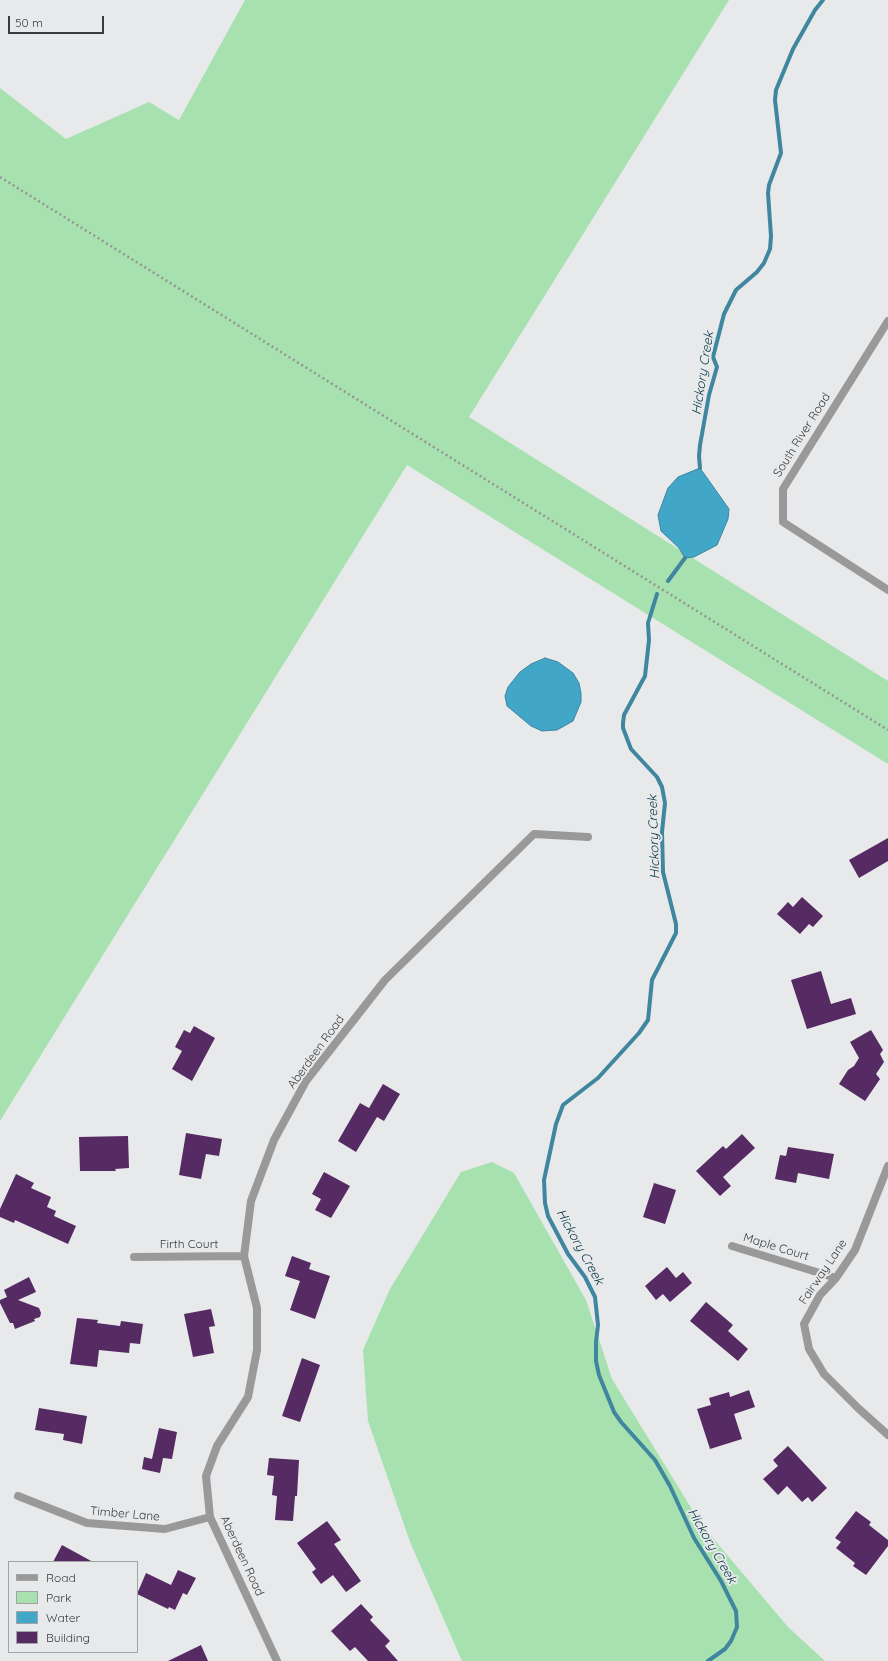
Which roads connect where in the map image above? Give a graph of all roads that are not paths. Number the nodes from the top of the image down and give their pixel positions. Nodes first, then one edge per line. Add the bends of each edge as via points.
1 (888, 321) edge
2 (888, 590) edge
3 (588, 837) dead end
4 (888, 1166) edge
5 (732, 1246) dead end
6 (244, 1256) junction
7 (134, 1257) dead end
8 (836, 1278) junction
9 (888, 1435) edge
10 (18, 1496) dead end
11 (210, 1517) junction
12 (277, 1661) edge

1 - 2 street, South River Road via 783,489 783,522
3 - 6 street, Aberdeen Road via 534,834 385,980 306,1082 274,1140 251,1202
4 - 8 street, Fairway Lane via 855,1250
5 - 8 street, Maple Court
6 - 7 street, Firth Court
6 - 11 street, Aberdeen Road via 257,1308 258,1350 248,1397 217,1446 206,1476
8 - 9 street, Fairway Lane via 820,1295 804,1324 809,1349 824,1374
10 - 11 street, Timber Lane via 87,1523 165,1529
11 - 12 street, Aberdeen Road

